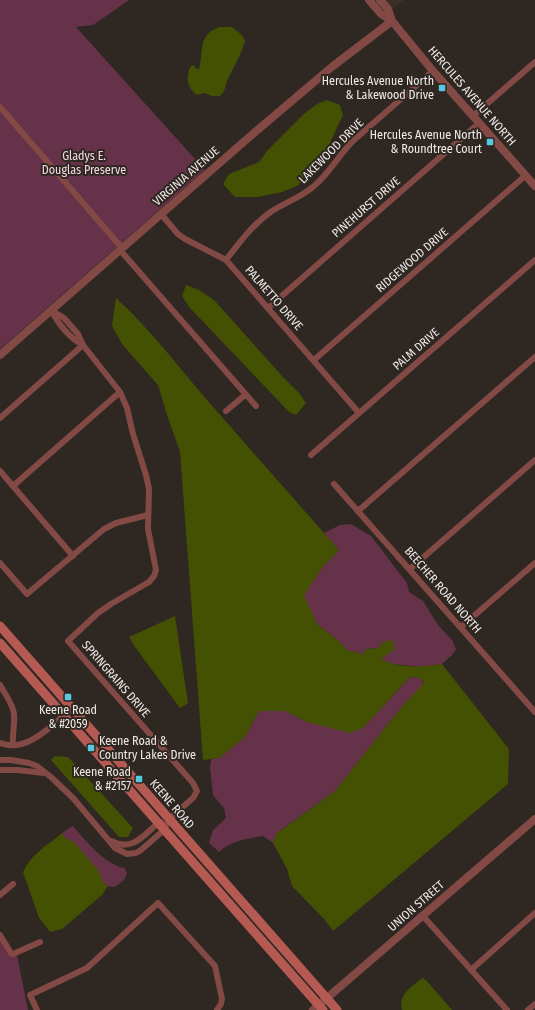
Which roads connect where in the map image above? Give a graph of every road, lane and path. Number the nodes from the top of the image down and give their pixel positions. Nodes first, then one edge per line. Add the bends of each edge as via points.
1 (369, 0) edge
2 (380, 0) edge
3 (392, 20) junction
4 (535, 62) edge
5 (433, 71) junction
6 (0, 107) edge
7 (473, 116) junction
8 (479, 123) junction
9 (526, 176) junction
10 (535, 186) edge
11 (160, 214) junction
12 (121, 249) junction
13 (226, 260) junction
14 (535, 260) edge
15 (268, 308) junction
16 (51, 310) junction
17 (83, 345) junction
18 (0, 355) edge
19 (535, 357) edge
20 (314, 360) junction
21 (120, 392) junction
22 (245, 395) junction
23 (256, 406) dead end
24 (226, 411) dead end
25 (359, 413) junction
26 (0, 418) edge
27 (311, 455) dead end
28 (535, 460) edge
29 (0, 471) edge
30 (334, 484) dead end
31 (13, 486) junction
32 (358, 511) junction
33 (148, 515) junction
34 (73, 556) junction
35 (0, 563) edge
36 (535, 563) edge
37 (410, 569) junction
38 (0, 626) edge
39 (461, 627) junction
40 (0, 644) edge
41 (0, 685) edge
42 (72, 708) junction
43 (535, 712) edge
44 (63, 715) junction
45 (0, 743) edge
46 (14, 745) junction
47 (3, 760) edge
48 (0, 770) edge
49 (7, 770) junction
50 (44, 773) junction
51 (169, 819) junction
52 (535, 819) edge
53 (161, 826) junction
54 (109, 840) junction
55 (13, 884) dead end
56 (0, 895) edge
57 (535, 913) edge
58 (423, 916) junction
59 (252, 930) junction
60 (0, 935) edge
61 (40, 942) dead end
62 (471, 970) junction
63 (327, 998) junction
64 (535, 1004) edge
65 (318, 1008) edge
66 (37, 1010) edge
67 (217, 1010) edge
68 (331, 1010) edge
69 (337, 1010) edge
70 (507, 1010) edge
71 (528, 1010) edge

1 - 3 street via 381,14
2 - 3 street via 388,9
3 - 5 street, HERCULES AVENUE NORTH
3 - 11 street, VIRGINIA AVENUE via 333,66
4 - 7 street
5 - 7 street, HERCULES AVENUE NORTH
5 - 13 street, LAKEWOOD DRIVE via 354,140 314,186 273,211 248,232
6 - 12 street
7 - 8 street, HERCULES AVENUE NORTH
8 - 9 street, HERCULES AVENUE NORTH
8 - 15 street, PINEHURST DRIVE
9 - 10 street, HERCULES AVENUE NORTH
9 - 20 street, RIDGEWOOD DRIVE
11 - 12 street, VIRGINIA AVENUE
11 - 13 street, PALMETTO DRIVE via 185,239
12 - 16 street, VIRGINIA AVENUE
12 - 22 street
13 - 15 street, PALMETTO DRIVE
14 - 25 street, PALM DRIVE
15 - 20 street, PALMETTO DRIVE
16 - 17 street, SPRINGRAINS DRIVE via 72,339
16 - 18 street, VIRGINIA AVENUE
17 - 21 street, SPRINGRAINS DRIVE
17 - 26 street
19 - 32 street
20 - 25 street, PALMETTO DRIVE
21 - 31 street
21 - 33 street, SPRINGRAINS DRIVE via 146,475 149,489
22 - 23 street
22 - 24 street
25 - 27 street, PALM DRIVE
28 - 37 street
29 - 31 street
30 - 32 street, BEECHER ROAD NORTH
31 - 34 street
32 - 37 street, BEECHER ROAD NORTH
33 - 34 street via 116,523
33 - 51 street, SPRINGRAINS DRIVE via 148,529 156,563 154,576 144,586 111,604 68,640 196,786 193,798
34 - 35 street via 27,594
36 - 39 street
37 - 39 street, BEECHER ROAD NORTH
38 - 42 main road, KEENE ROAD
39 - 43 street, BEECHER ROAD NORTH
40 - 44 main road, KEENE ROAD
41 - 46 street via 14,713
42 - 44 street
42 - 51 main road, KEENE ROAD
44 - 46 street via 27,742
44 - 53 main road, KEENE ROAD
45 - 46 street
47 - 49 street
47 - 50 street via 29,763
48 - 49 street
49 - 50 street
50 - 54 street via 65,789
51 - 53 street
51 - 63 main road, KEENE ROAD
52 - 58 street, UNION STREET
53 - 54 street via 133,843 120,844
53 - 54 street via 141,850 131,854 118,851
53 - 59 main road, KEENE ROAD
55 - 56 street
57 - 62 street
58 - 62 street
58 - 63 street, UNION STREET
59 - 63 main road via 274,948 314,993
59 - 65 main road, KEENE ROAD
60 - 61 street via 13,954
62 - 70 street
63 - 65 street, UNION STREET
63 - 69 main road, KEENE ROAD
64 - 71 street
65 - 68 main road via 324,1006
66 - 67 street via 30,995 87,968 158,903 215,966 222,999

